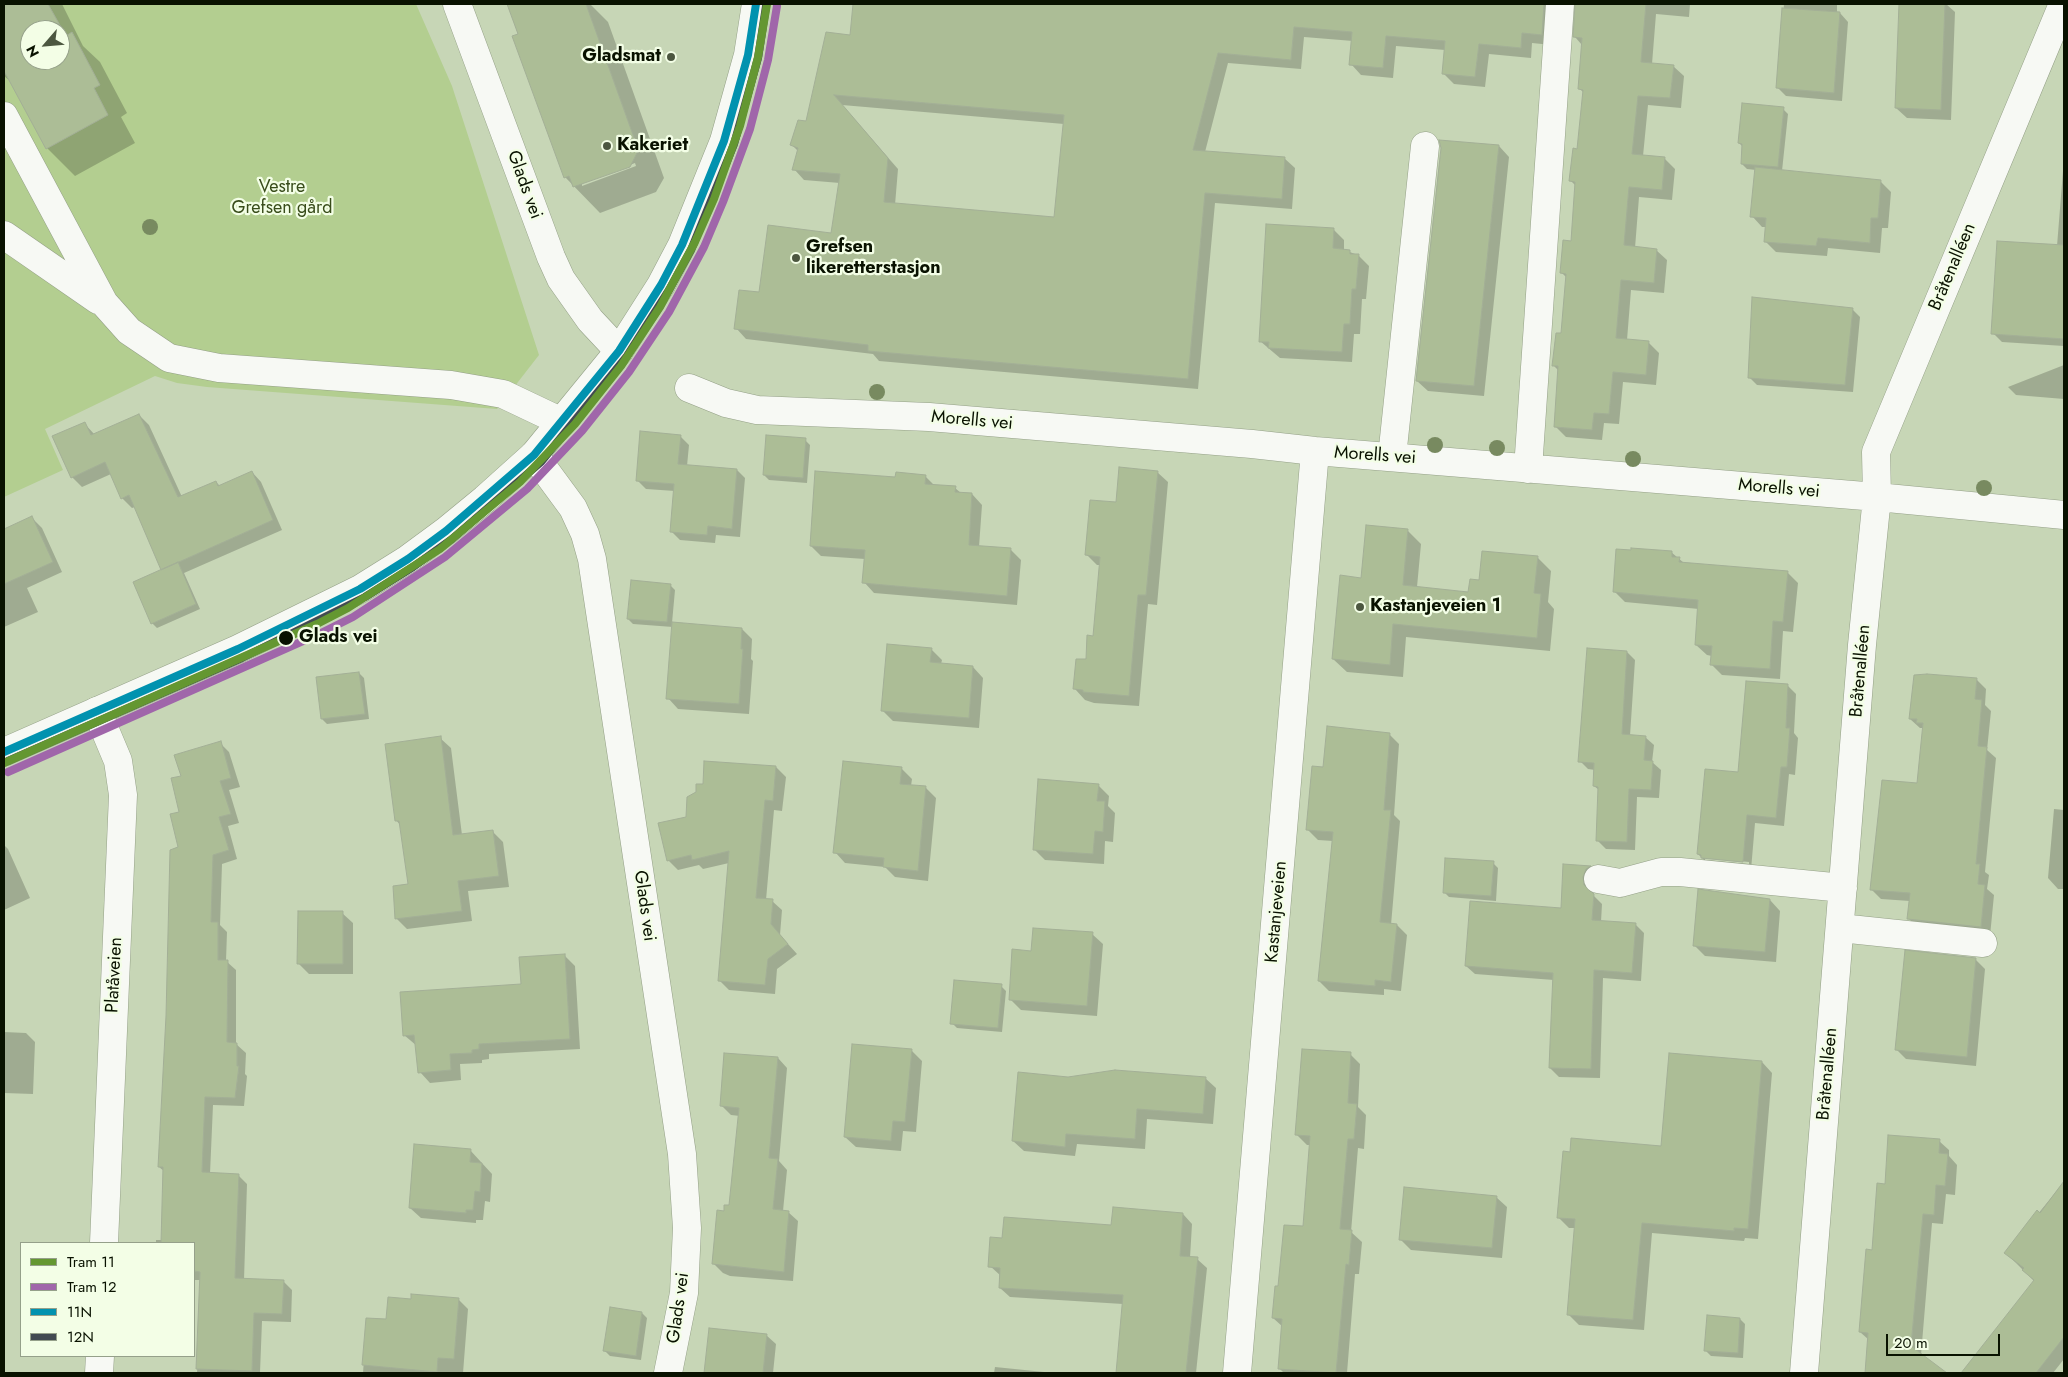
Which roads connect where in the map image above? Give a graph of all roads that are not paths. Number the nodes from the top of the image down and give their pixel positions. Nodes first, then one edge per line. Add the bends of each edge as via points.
1 (457, 4) edge
2 (756, 4) edge
3 (1560, 4) edge
4 (2063, 4) edge
5 (4, 116) edge
6 (1425, 146) dead end
7 (4, 234) edge
8 (104, 303) junction
9 (619, 351) junction
10 (689, 388) dead end
11 (562, 422) junction
12 (1315, 451) junction
13 (534, 455) junction
14 (1392, 456) junction
15 (1528, 469) junction
16 (1877, 497) junction
17 (2064, 515) edge
18 (97, 711) junction
19 (4, 752) edge
20 (1598, 879) dead end
21 (1843, 888) junction
22 (1840, 928) junction
23 (1983, 943) dead end
24 (104, 1242) edge
25 (100, 1357) edge
26 (99, 1373) edge
27 (668, 1373) edge
28 (1237, 1373) edge
29 (1804, 1373) edge

1 - 9 street, Glads vei via 551,257 590,320
2 - 9 street via 738,97 700,203 661,284
3 - 15 street
4 - 16 street, Bråtenalléen via 1876,452
5 - 8 street
6 - 14 street
7 - 8 street
8 - 11 street via 129,331 169,358 219,368 477,389 503,394
9 - 11 street
10 - 12 street, Morells vei via 726,403 757,410 930,417
11 - 13 street
12 - 14 street, Morells vei
12 - 28 street, Kastanjeveien
13 - 18 street via 446,531 360,589 246,645
13 - 27 street, Glads vei via 572,508 585,534 592,559 682,1154 686,1228 684,1293
14 - 15 street, Morells vei
15 - 16 street, Morells vei
16 - 17 street, Morells vei
16 - 21 street, Bråtenalléen
18 - 19 street
18 - 24 street, Platåveien via 118,761 123,795
20 - 21 street via 1620,883 1661,872 1680,872
21 - 22 street, Bråtenalléen
22 - 23 street
22 - 29 street, Bråtenalléen
25 - 26 street

